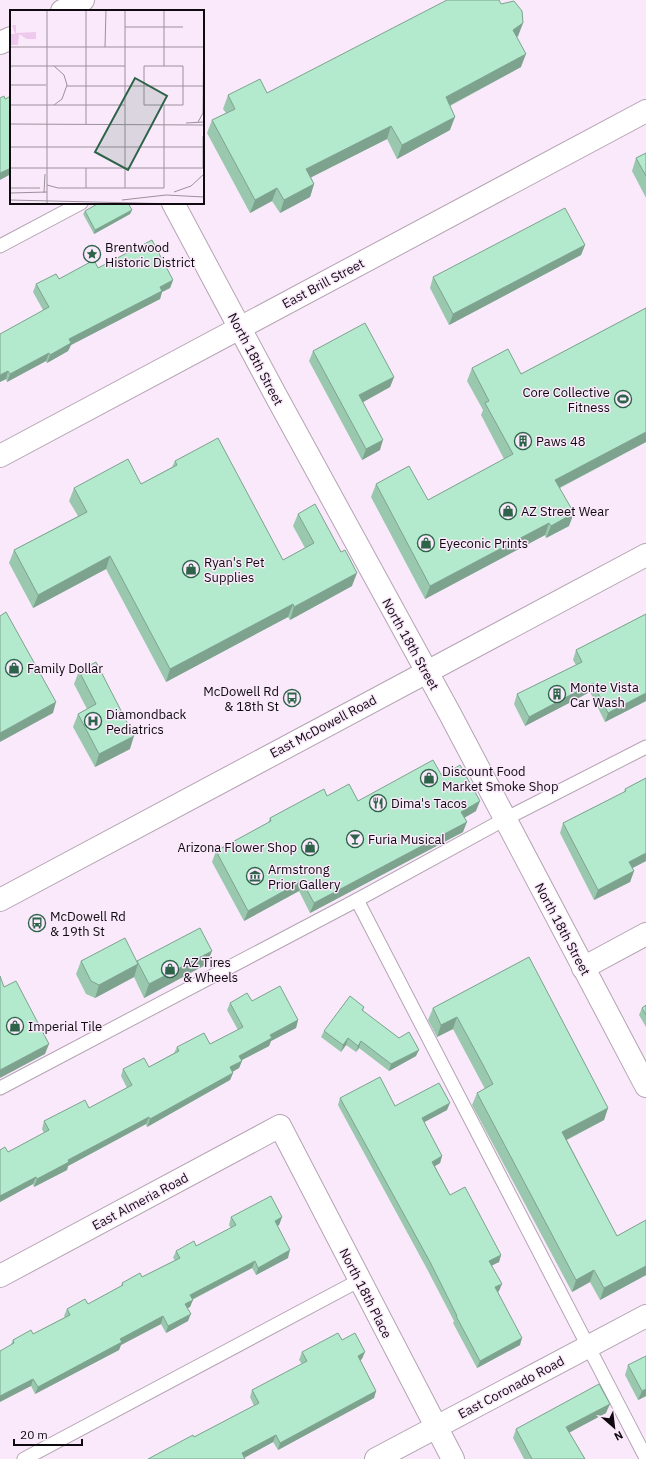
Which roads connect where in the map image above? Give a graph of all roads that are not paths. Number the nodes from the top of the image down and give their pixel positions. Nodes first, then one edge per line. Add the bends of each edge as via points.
1 (10, 38) edge
2 (0, 43) edge
3 (646, 111) edge
4 (79, 204) edge
5 (174, 204) edge
6 (0, 246) edge
7 (239, 328) junction
8 (0, 456) edge
9 (646, 555) edge
10 (426, 672) junction
11 (646, 747) edge
12 (505, 819) junction
13 (0, 900) edge
14 (357, 900) junction
15 (646, 934) edge
16 (584, 968) junction
17 (646, 1086) edge
18 (0, 1088) edge
19 (280, 1126) joint
20 (0, 1276) edge
21 (360, 1280) junction
22 (646, 1316) edge
23 (588, 1346) junction
24 (436, 1427) junction
25 (646, 1458) edge
26 (24, 1459) edge
27 (376, 1459) edge
28 (454, 1459) edge

1 - 2 street
3 - 7 street, East Brill Street
4 - 6 lane
5 - 7 street, North 18th Street
7 - 8 street, East Brill Street
7 - 10 street, North 18th Street
9 - 10 street, East McDowell Road
10 - 12 street, North 18th Street
10 - 13 street, East McDowell Road
11 - 12 lane
12 - 14 lane
12 - 16 street, North 18th Street
14 - 18 lane
14 - 23 lane
15 - 16 street
16 - 17 street, North 18th Street
19 - 20 street, East Almeria Road
19 - 21 street, North 18th Place
21 - 24 street, North 18th Place
21 - 26 lane
22 - 23 street, East Coronado Road
23 - 24 street, East Coronado Road
23 - 25 lane
24 - 27 street, East Coronado Road
24 - 28 street, North 18th Place

